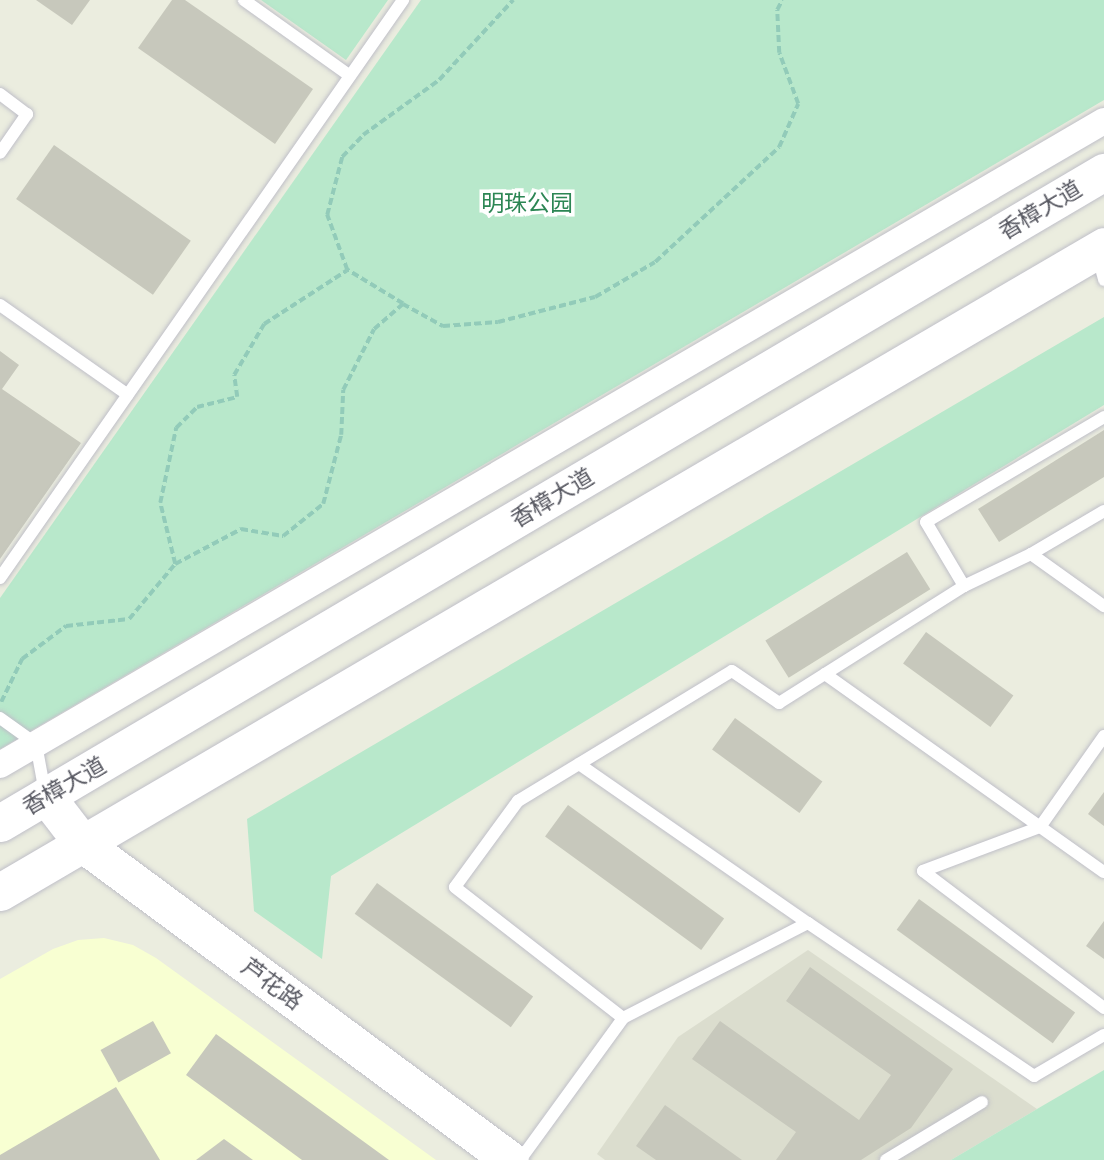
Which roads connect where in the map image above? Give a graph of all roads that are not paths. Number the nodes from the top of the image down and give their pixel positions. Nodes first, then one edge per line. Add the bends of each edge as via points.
1 (244, 0) edge
2 (403, 0) edge
3 (350, 76) junction
4 (0, 94) edge
5 (1104, 121) edge
6 (0, 153) edge
7 (1104, 172) edge
8 (1101, 259) edge
9 (0, 305) edge
10 (128, 395) junction
11 (1104, 417) edge
12 (1104, 511) edge
13 (1031, 554) junction
14 (0, 578) edge
15 (964, 586) junction
16 (1104, 606) edge
17 (825, 674) junction
18 (0, 718) edge
19 (36, 744) junction
20 (1102, 745) edge
21 (579, 764) junction
22 (0, 765) edge
23 (46, 796) junction
24 (0, 824) edge
25 (1040, 827) junction
26 (83, 844) junction
27 (1104, 872) edge
28 (0, 892) edge
29 (808, 923) junction
30 (1104, 1008) edge
31 (623, 1018) junction
32 (1104, 1035) edge
33 (982, 1102) dead end
34 (510, 1160) edge
35 (520, 1160) edge
36 (886, 1160) edge

1 - 3 lane
2 - 3 lane
3 - 10 lane
4 - 6 lane via 27,114
5 - 19 street
7 - 23 main road, 香樟大道
8 - 26 main road
9 - 10 lane
10 - 14 lane
11 - 15 lane via 926,522
12 - 13 lane
13 - 15 lane
13 - 16 lane
15 - 17 lane
17 - 21 lane via 779,703 732,671
17 - 25 lane
18 - 19 lane
19 - 22 street
19 - 23 lane
20 - 25 lane
21 - 29 lane
21 - 31 lane via 518,802 455,887
23 - 24 main road, 香樟大道
23 - 26 main road, 芦花路
25 - 27 lane
25 - 30 lane via 923,871
26 - 28 main road
26 - 34 main road, 芦花路
29 - 31 lane
29 - 32 lane via 1034,1076
31 - 35 lane
33 - 36 lane

